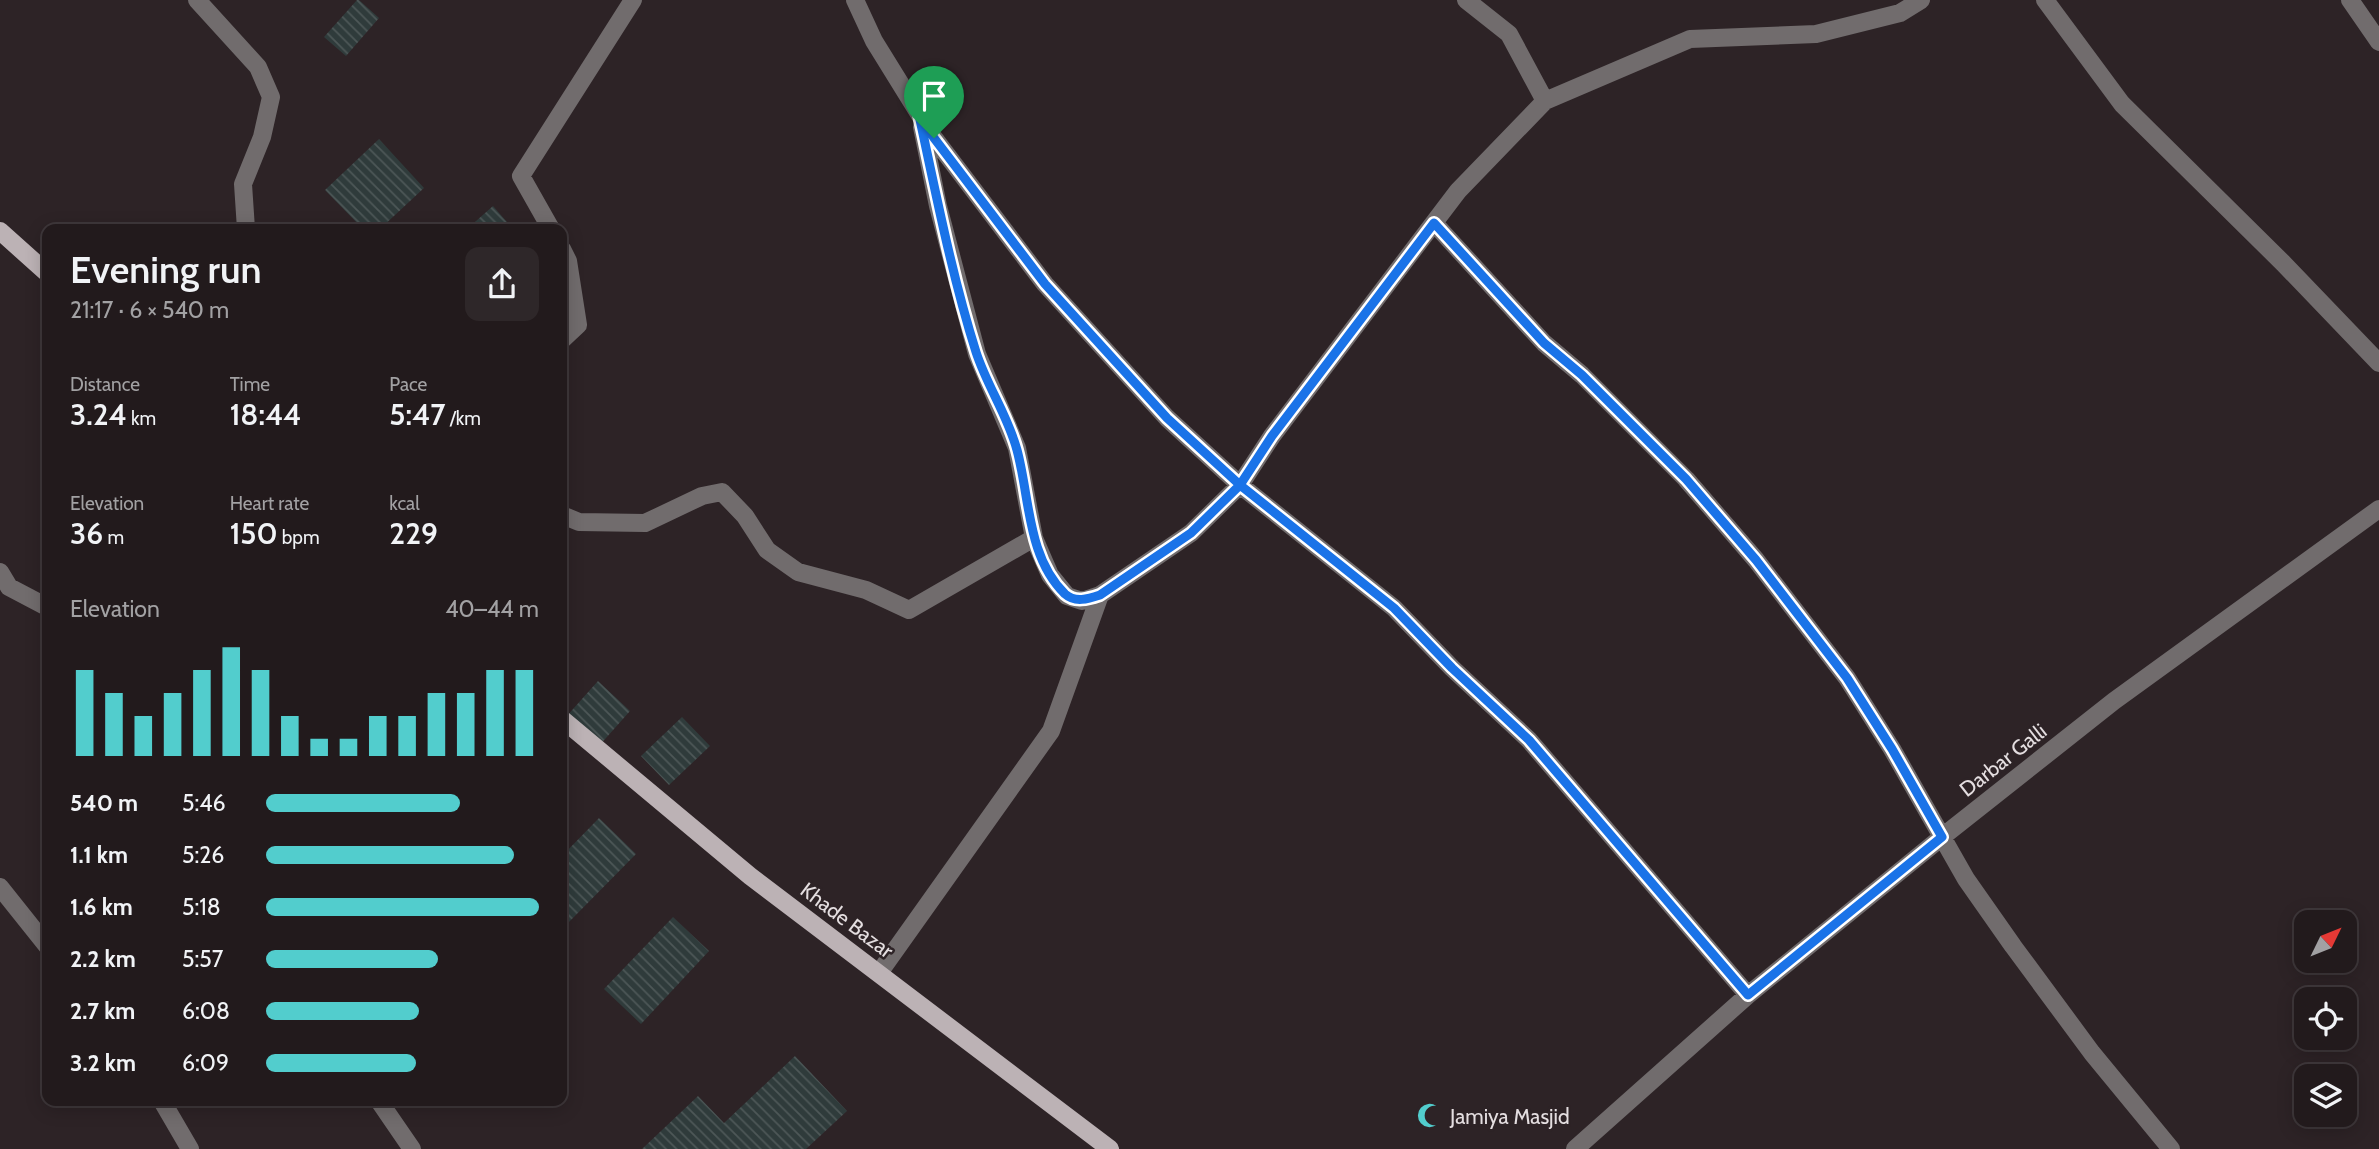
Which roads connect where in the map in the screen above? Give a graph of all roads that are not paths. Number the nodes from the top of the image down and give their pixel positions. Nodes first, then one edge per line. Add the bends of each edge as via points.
1 (197, 0) edge
2 (633, 0) edge
3 (855, 0) edge
4 (1466, 0) edge
5 (1921, 0) edge
6 (2045, 0) edge
7 (2350, 0) edge
8 (2379, 42) edge
9 (1545, 100) junction
10 (919, 115) junction
11 (1434, 223) junction
12 (246, 224) edge
13 (548, 224) edge
14 (0, 231) edge
15 (567, 259) edge
16 (42, 269) edge
17 (567, 335) edge
18 (2379, 363) edge
19 (1240, 485) junction
20 (2379, 509) edge
21 (567, 517) edge
22 (1034, 538) junction
23 (0, 572) edge
24 (1100, 595) junction
25 (42, 604) edge
26 (567, 723) edge
27 (1942, 837) junction
28 (0, 887) edge
29 (42, 940) edge
30 (879, 973) junction
31 (1748, 995) junction
32 (165, 1106) edge
33 (382, 1106) edge
34 (190, 1149) edge
35 (412, 1149) edge
36 (1110, 1149) edge
37 (1575, 1149) edge
38 (2171, 1149) edge

1 - 12 street via 258,67 271,97 262,137 243,184
2 - 13 street via 521,176
3 - 10 street
4 - 9 street via 1508,34
5 - 9 street via 1900,13 1816,34 1690,39
6 - 18 street via 2122,104
7 - 8 street
9 - 11 street via 1458,191
10 - 19 street via 1045,284 1167,418
10 - 22 street via 977,354 1017,448
11 - 19 street
11 - 27 street via 1544,343 1686,479 1756,560 1847,678
14 - 16 main road
15 - 17 street via 578,325
19 - 24 street via 1191,533
19 - 31 street via 1394,608 1529,740
20 - 27 street, Darbar Galli via 2114,701
21 - 22 street via 579,522 645,523 702,496 722,492 767,550 798,572 866,590 909,610
22 - 24 street via 1050,575 1067,596 1082,601
23 - 25 street via 9,587
24 - 30 street via 1051,730
26 - 30 main road, Khade Bazar via 750,876
27 - 31 street, Darbar Galli
27 - 38 street via 1966,879 2057,1008
28 - 29 street
30 - 36 main road, Khade Bazar
31 - 37 street, Darbar Galli
32 - 34 street
33 - 35 street

